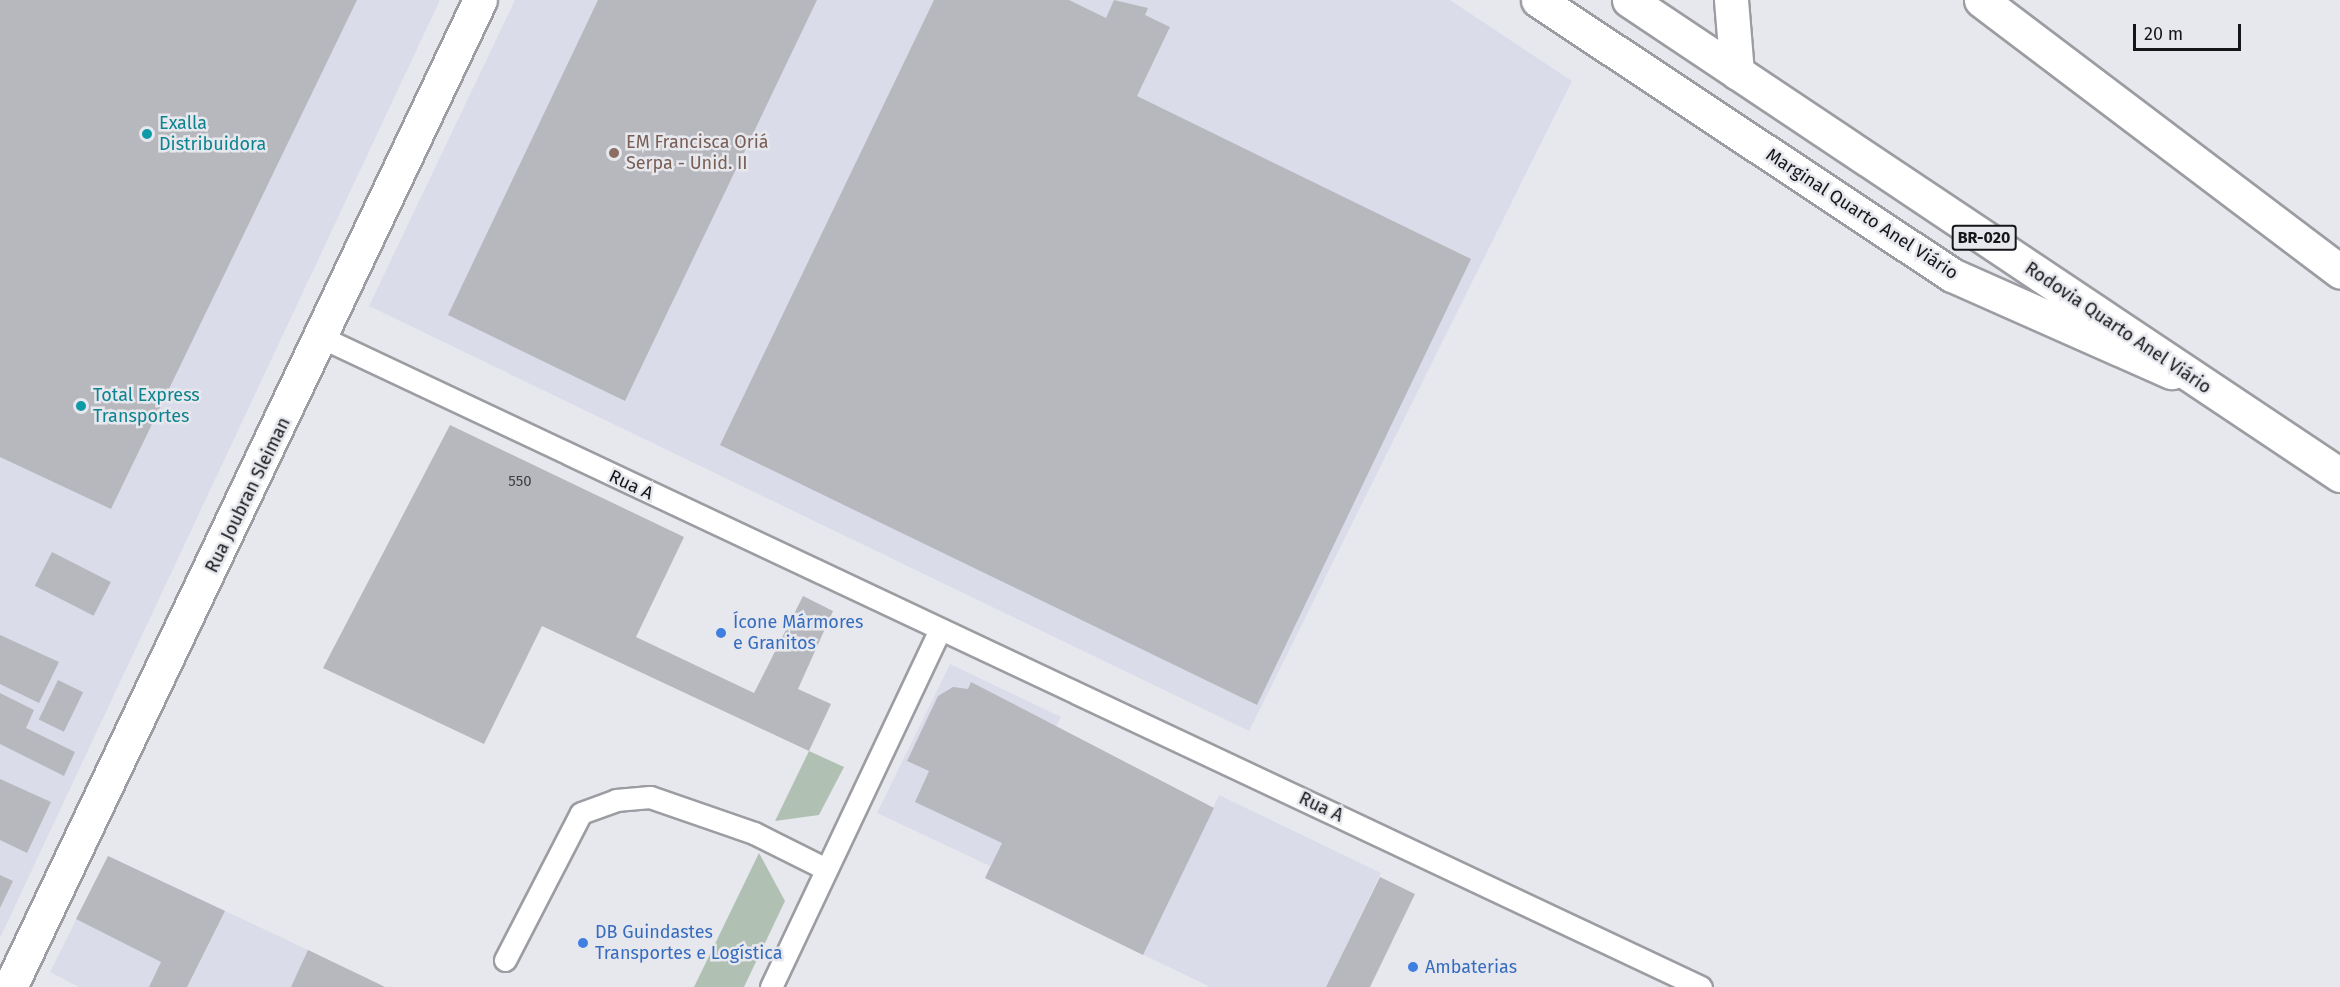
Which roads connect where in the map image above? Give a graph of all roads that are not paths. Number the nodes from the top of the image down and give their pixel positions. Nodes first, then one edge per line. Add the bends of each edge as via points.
1 (480, 0) edge
2 (1538, 0) edge
3 (1629, 0) edge
4 (1731, 0) edge
5 (1981, 0) edge
6 (1737, 73) junction
7 (2340, 272) edge
8 (323, 338) junction
9 (2207, 388) junction
10 (2340, 475) edge
11 (939, 631) junction
12 (826, 870) junction
13 (506, 960) dead end
14 (10, 987) edge
15 (771, 987) edge
16 (1701, 987) edge

1 - 8 main road, Rua Joubran Sleiman
2 - 9 main road, Marginal Quarto Anel Viário / BR-020 via 1952,274
3 - 6 main road, Rodovia Quarto Anel Viário / BR-020
4 - 6 main road
5 - 7 main road
6 - 9 main road, Rodovia Quarto Anel Viário / BR-020
8 - 11 lane, Rua A
8 - 14 main road, Rua Joubran Sleiman
9 - 10 main road, Rodovia Quarto Anel Viário / BR-020
11 - 12 lane
11 - 16 lane, Rua A
12 - 13 lane via 754,833 650,797 616,800 581,813
12 - 15 lane

